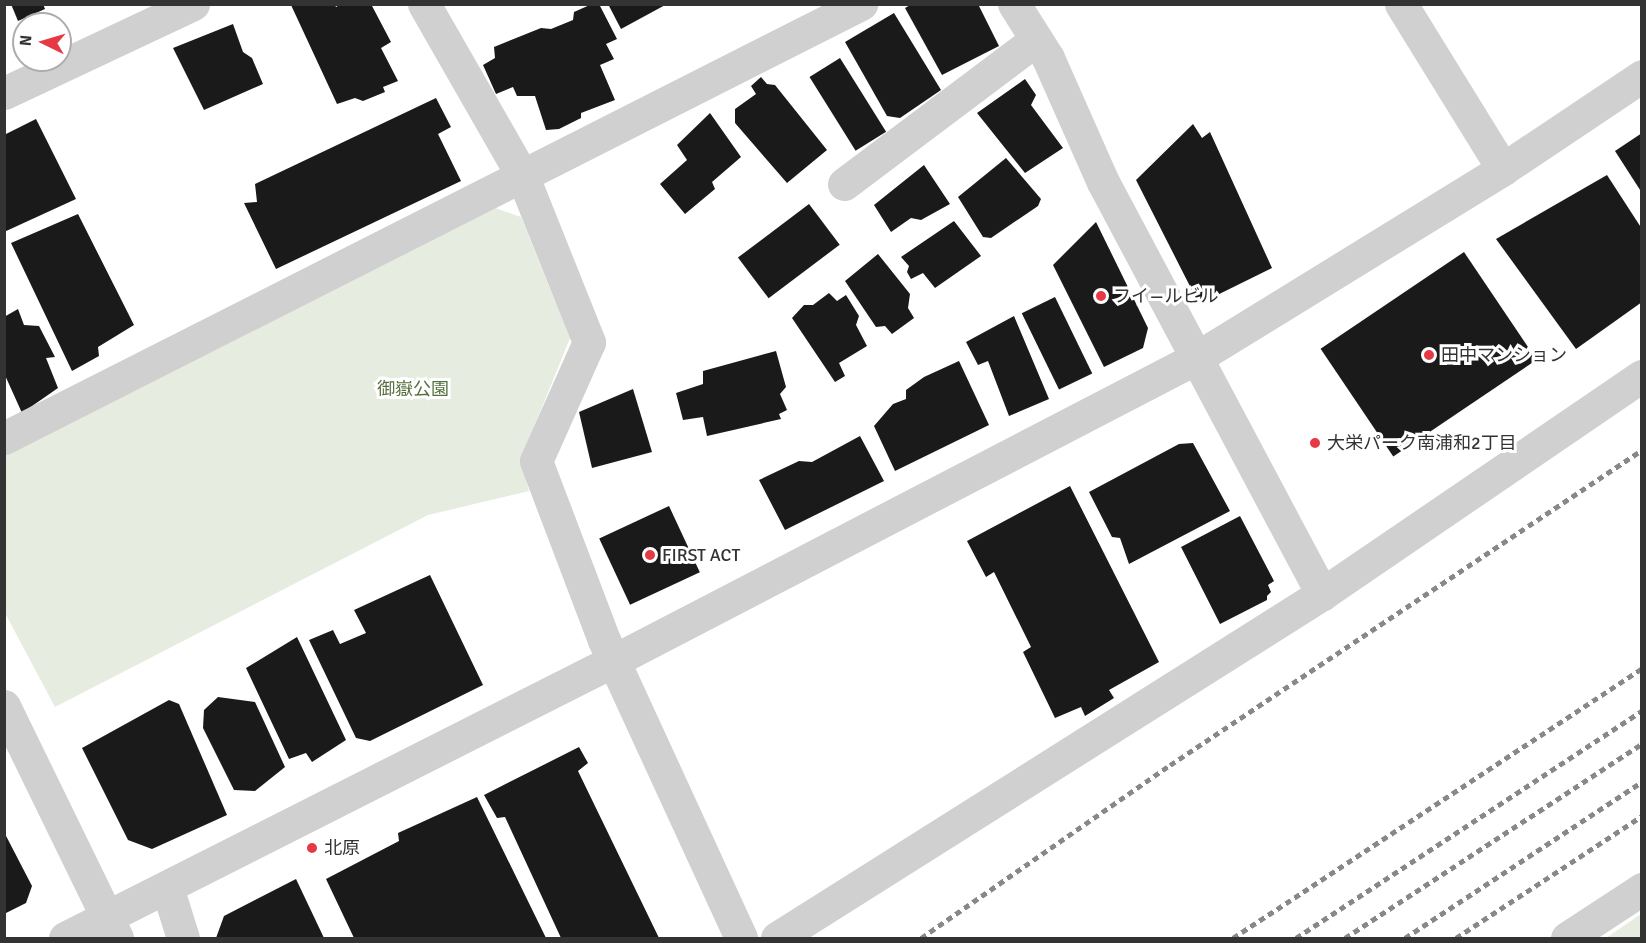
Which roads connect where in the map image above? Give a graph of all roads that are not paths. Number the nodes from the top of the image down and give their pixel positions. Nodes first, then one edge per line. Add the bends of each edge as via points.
1 (193, 4) edge
2 (424, 4) edge
3 (861, 4) edge
4 (1014, 4) edge
5 (1401, 4) edge
6 (1036, 40) junction
7 (1641, 76) edge
8 (4, 93) edge
9 (1503, 168) junction
10 (523, 177) junction
11 (844, 184) dead end
12 (1196, 358) junction
13 (1641, 376) edge
14 (4, 438) edge
15 (1322, 594) junction
16 (613, 661) junction
17 (4, 706) edge
18 (167, 887) junction
19 (1641, 889) edge
20 (111, 927) edge
21 (67, 938) edge
22 (183, 939) edge
23 (741, 939) edge
24 (777, 939) edge
25 (1567, 939) edge

1 - 8 street
2 - 10 street
3 - 10 street
4 - 6 street
5 - 9 street
6 - 11 street
6 - 12 street via 1048,58 1103,183
7 - 9 street
9 - 12 street
10 - 14 street
10 - 16 street via 589,342 536,461
12 - 15 street
12 - 16 street
13 - 15 street
15 - 24 street
16 - 18 street
16 - 23 street
17 - 20 street
18 - 20 street
18 - 22 street
19 - 25 street
20 - 21 street

